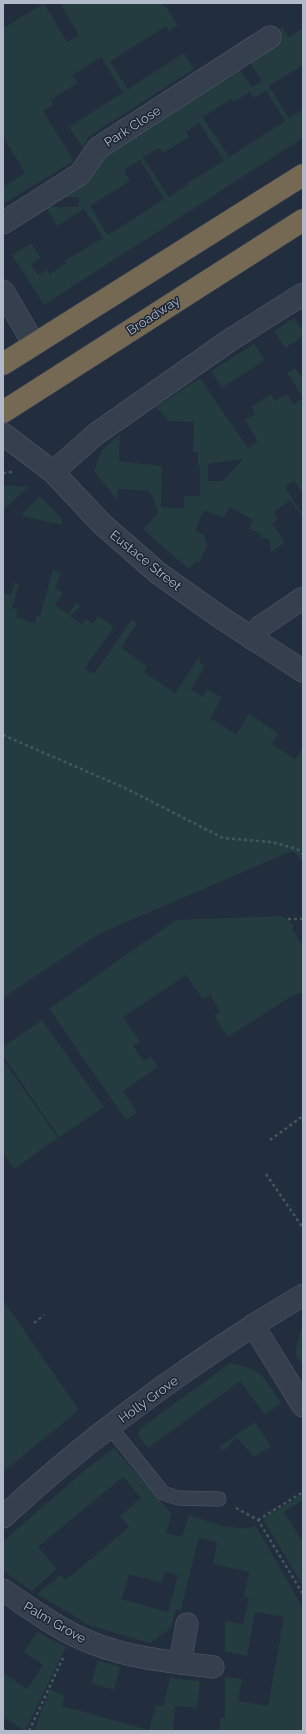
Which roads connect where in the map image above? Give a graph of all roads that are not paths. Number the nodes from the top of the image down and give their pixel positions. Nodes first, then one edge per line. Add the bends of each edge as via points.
1 (270, 37) dead end
2 (303, 175) edge
3 (303, 220) edge
4 (3, 223) edge
5 (3, 291) edge
6 (303, 294) edge
7 (34, 344) junction
8 (3, 364) edge
9 (3, 412) edge
10 (3, 434) edge
11 (53, 472) junction
12 (303, 598) edge
13 (253, 638) junction
14 (303, 671) edge
15 (303, 1295) edge
16 (253, 1325) junction
17 (303, 1406) edge
18 (110, 1427) junction
19 (219, 1500) road end
20 (3, 1517) edge
21 (3, 1590) edge
22 (187, 1624) dead end
23 (180, 1663) junction
24 (213, 1667) dead end

1 - 4 street, Park Close via 98,148 80,174
2 - 7 highway
3 - 9 highway, Broadway
5 - 7 street
6 - 11 street via 230,340 96,434
7 - 8 highway
10 - 11 street, Eustace Street
11 - 13 street, Eustace Street via 102,524 158,573
12 - 13 street via 260,627
13 - 14 street, Eustace Street
15 - 16 street, Holly Grove
16 - 17 street
16 - 18 street, Holly Grove via 147,1398
18 - 19 lane via 163,1493 178,1498
18 - 20 street, Holly Grove via 62,1464
21 - 23 street, Palm Grove via 55,1625 87,1641 133,1655
22 - 23 street
23 - 24 street, Palm Grove

